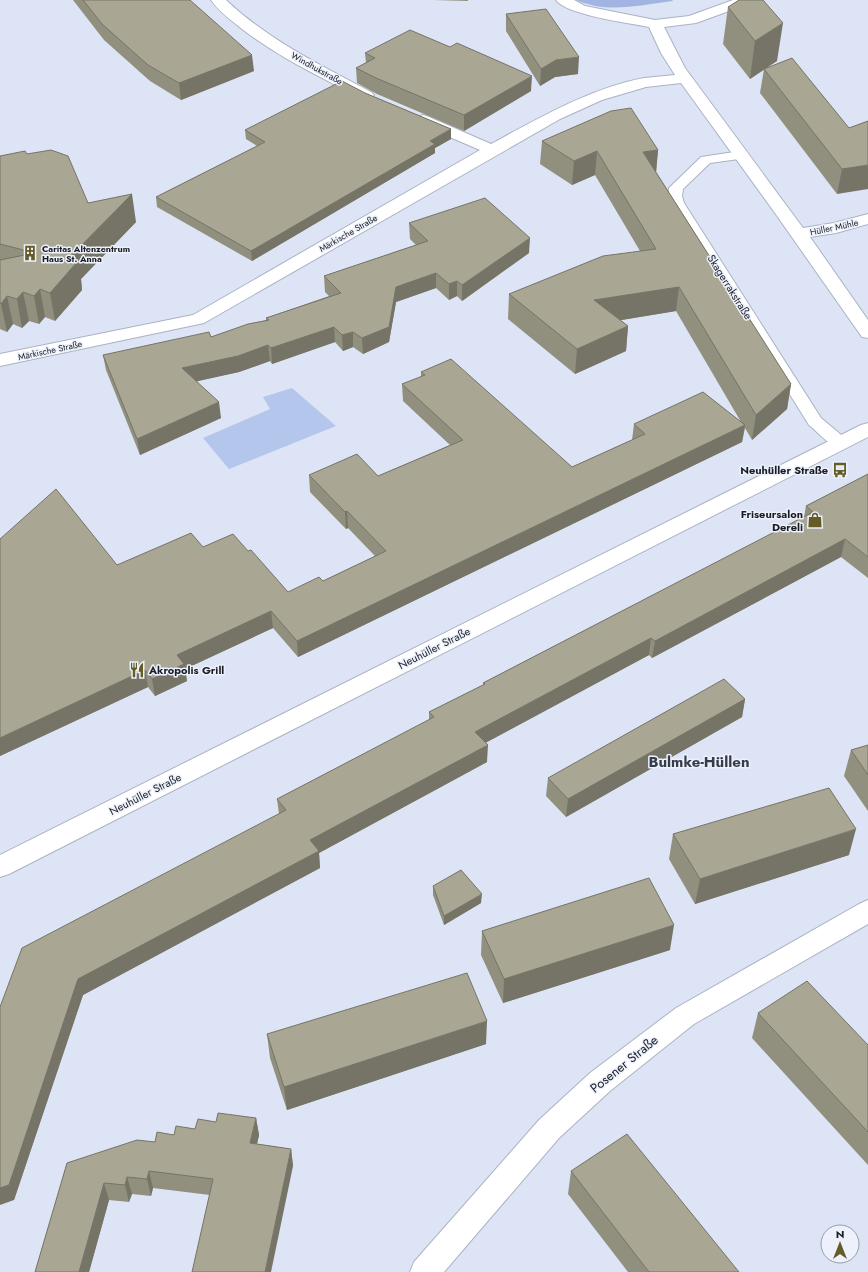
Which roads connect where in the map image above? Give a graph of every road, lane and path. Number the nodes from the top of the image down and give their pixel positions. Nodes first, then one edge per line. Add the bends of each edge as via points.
1 (218, 0) edge
2 (563, 0) edge
3 (746, 0) edge
4 (654, 24) junction
5 (686, 78) junction
6 (378, 101) edge
7 (406, 113) edge
8 (492, 150) junction
9 (742, 155) junction
10 (868, 219) edge
11 (799, 234) junction
12 (868, 333) edge
13 (0, 360) edge
14 (868, 429) edge
15 (840, 444) junction
16 (0, 867) edge
17 (868, 911) edge
18 (425, 1272) edge

1 - 6 street, Windhukstraße via 256,32 292,55
2 - 4 street via 581,9
3 - 4 street via 691,20
4 - 5 street via 661,41
5 - 8 street, Märkische Straße via 644,83 597,97 554,116
5 - 9 street
7 - 8 street
8 - 13 street, Märkische Straße via 198,319
9 - 11 street
9 - 15 lane, Skagerrakstraße via 706,160 676,188 674,196 815,421
10 - 11 street, Hüller Mühle
11 - 12 street
14 - 15 street, Neuhüller Straße
15 - 16 street, Neuhüller Straße
17 - 18 street, Posener Straße via 685,1016 600,1082 549,1129

